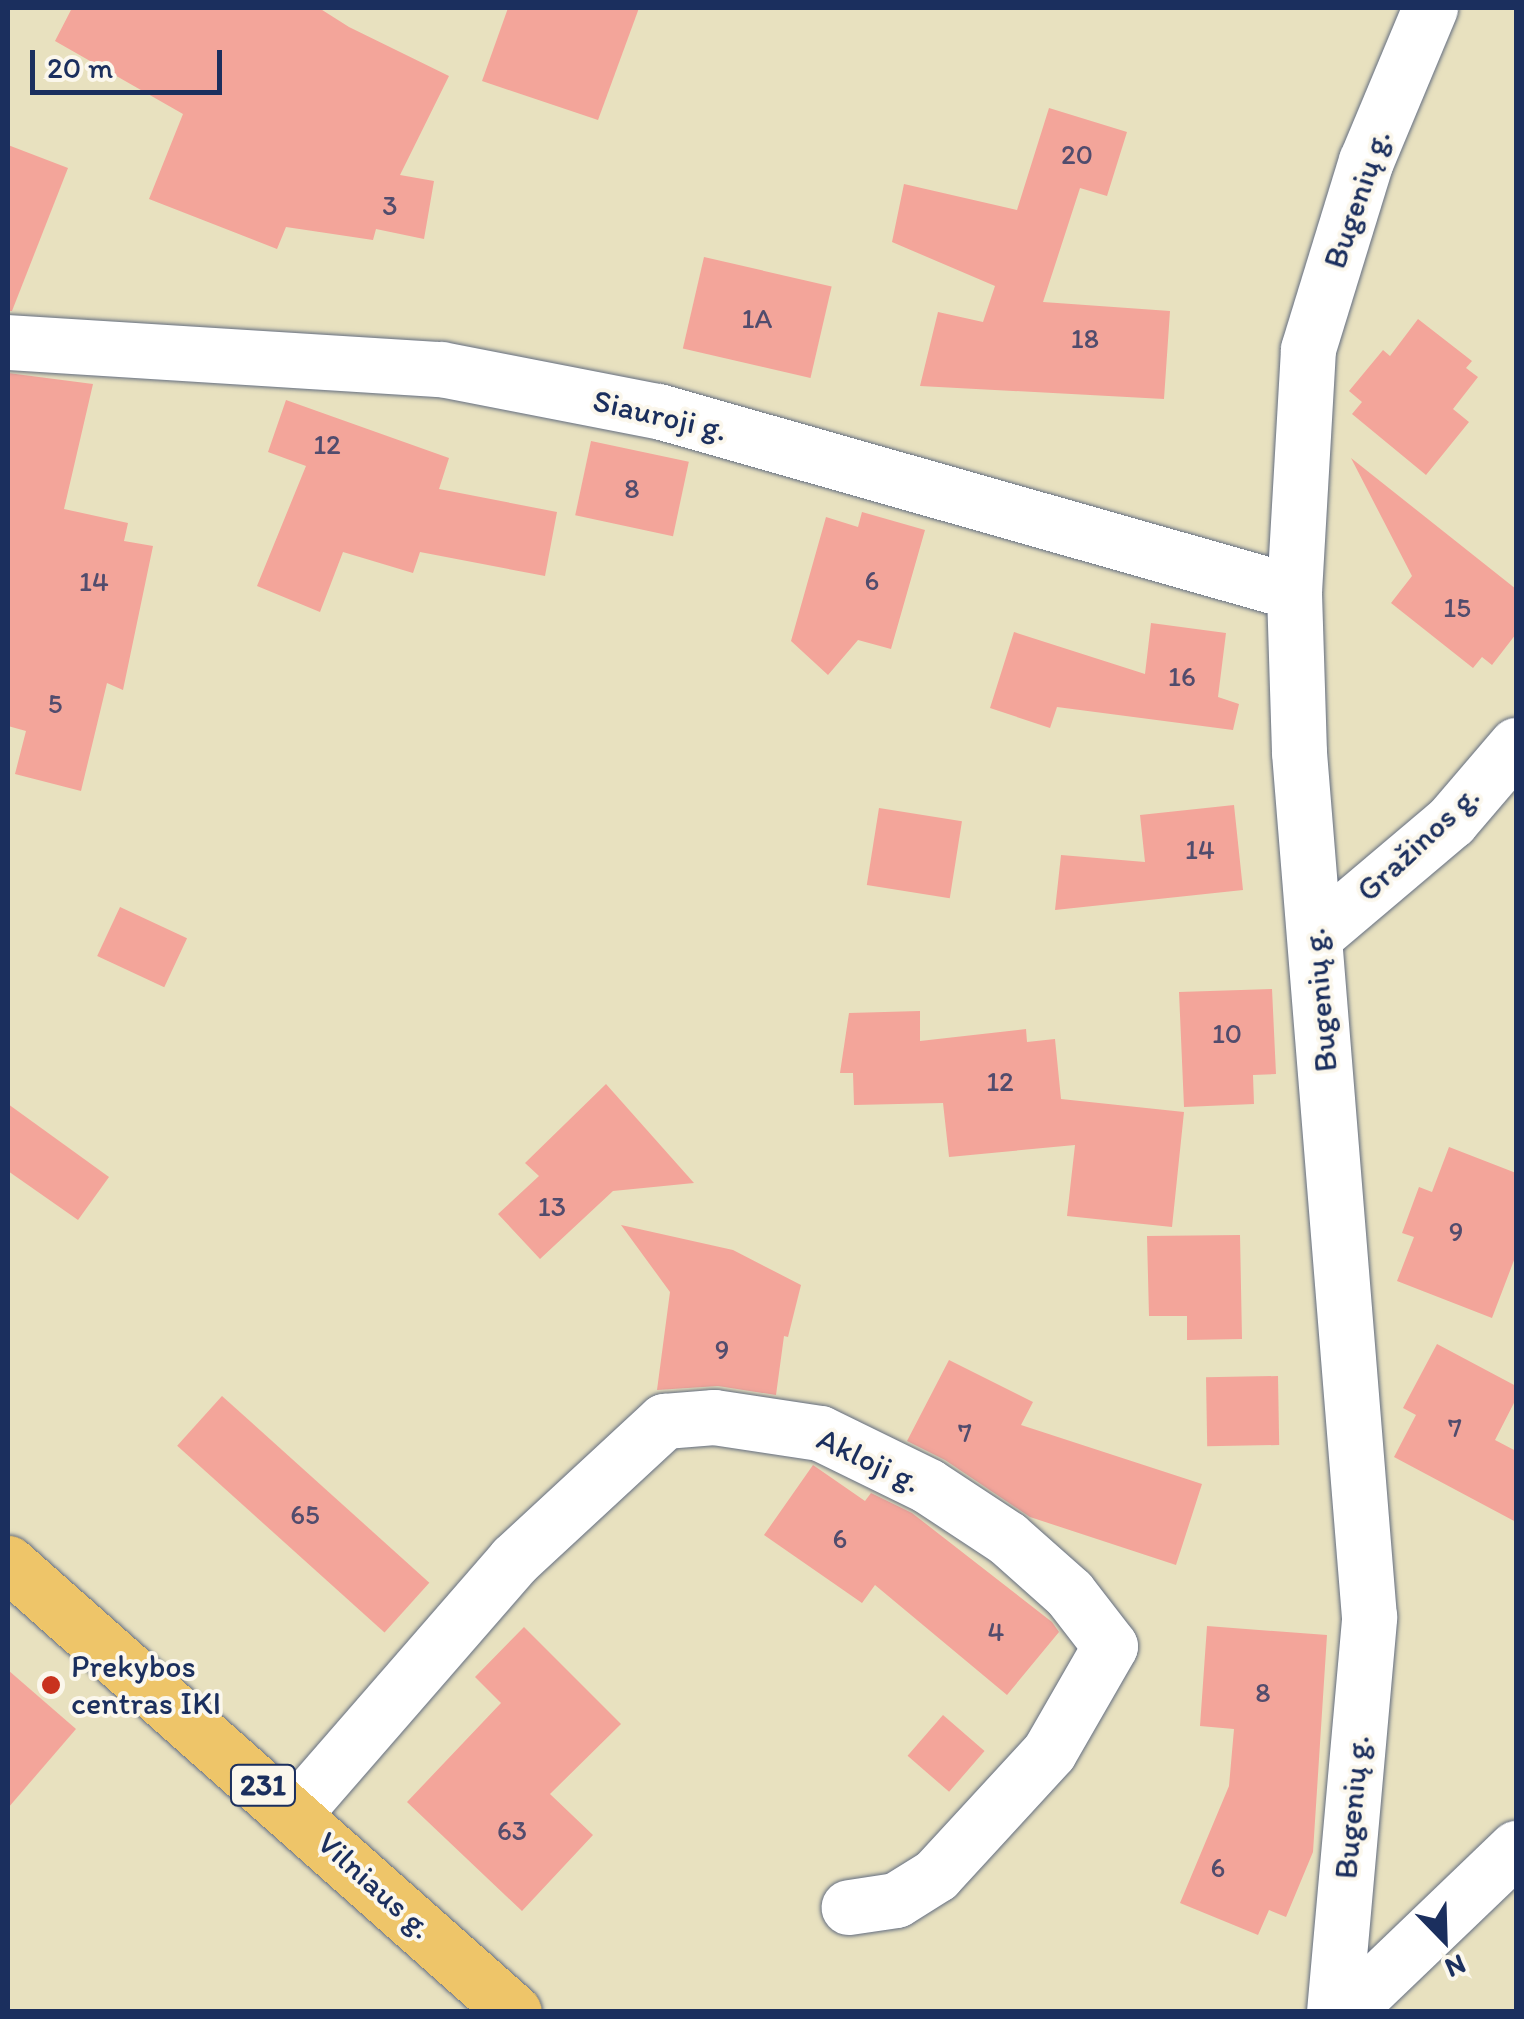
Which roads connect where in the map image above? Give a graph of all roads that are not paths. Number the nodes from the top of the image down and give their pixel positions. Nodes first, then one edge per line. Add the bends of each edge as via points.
1 (1430, 8) edge
2 (8, 342) edge
3 (1294, 592) junction
4 (1516, 745) edge
5 (1315, 936) junction
6 (8, 1563) edge
7 (294, 1812) junction
8 (1516, 1848) edge
9 (849, 1907) dead end
10 (514, 2012) edge
11 (1334, 2012) edge
12 (1346, 2012) edge

1 - 3 street, Bugenių g. via 1366,160 1308,348
2 - 3 street, Siauroji g. via 441,369 640,408
3 - 5 street, Bugenių g.
4 - 5 street, Gražinos g. via 1452,821
5 - 11 street, Bugenių g. via 1368,1617
6 - 7 main road, Vilniaus g. / 231
7 - 9 street, Akloji g. via 514,1560 664,1421 714,1417 820,1433 928,1486 1008,1538 1068,1593 1110,1646 1049,1752 936,1875 896,1900
7 - 10 main road, Vilniaus g. / 231
8 - 12 street

